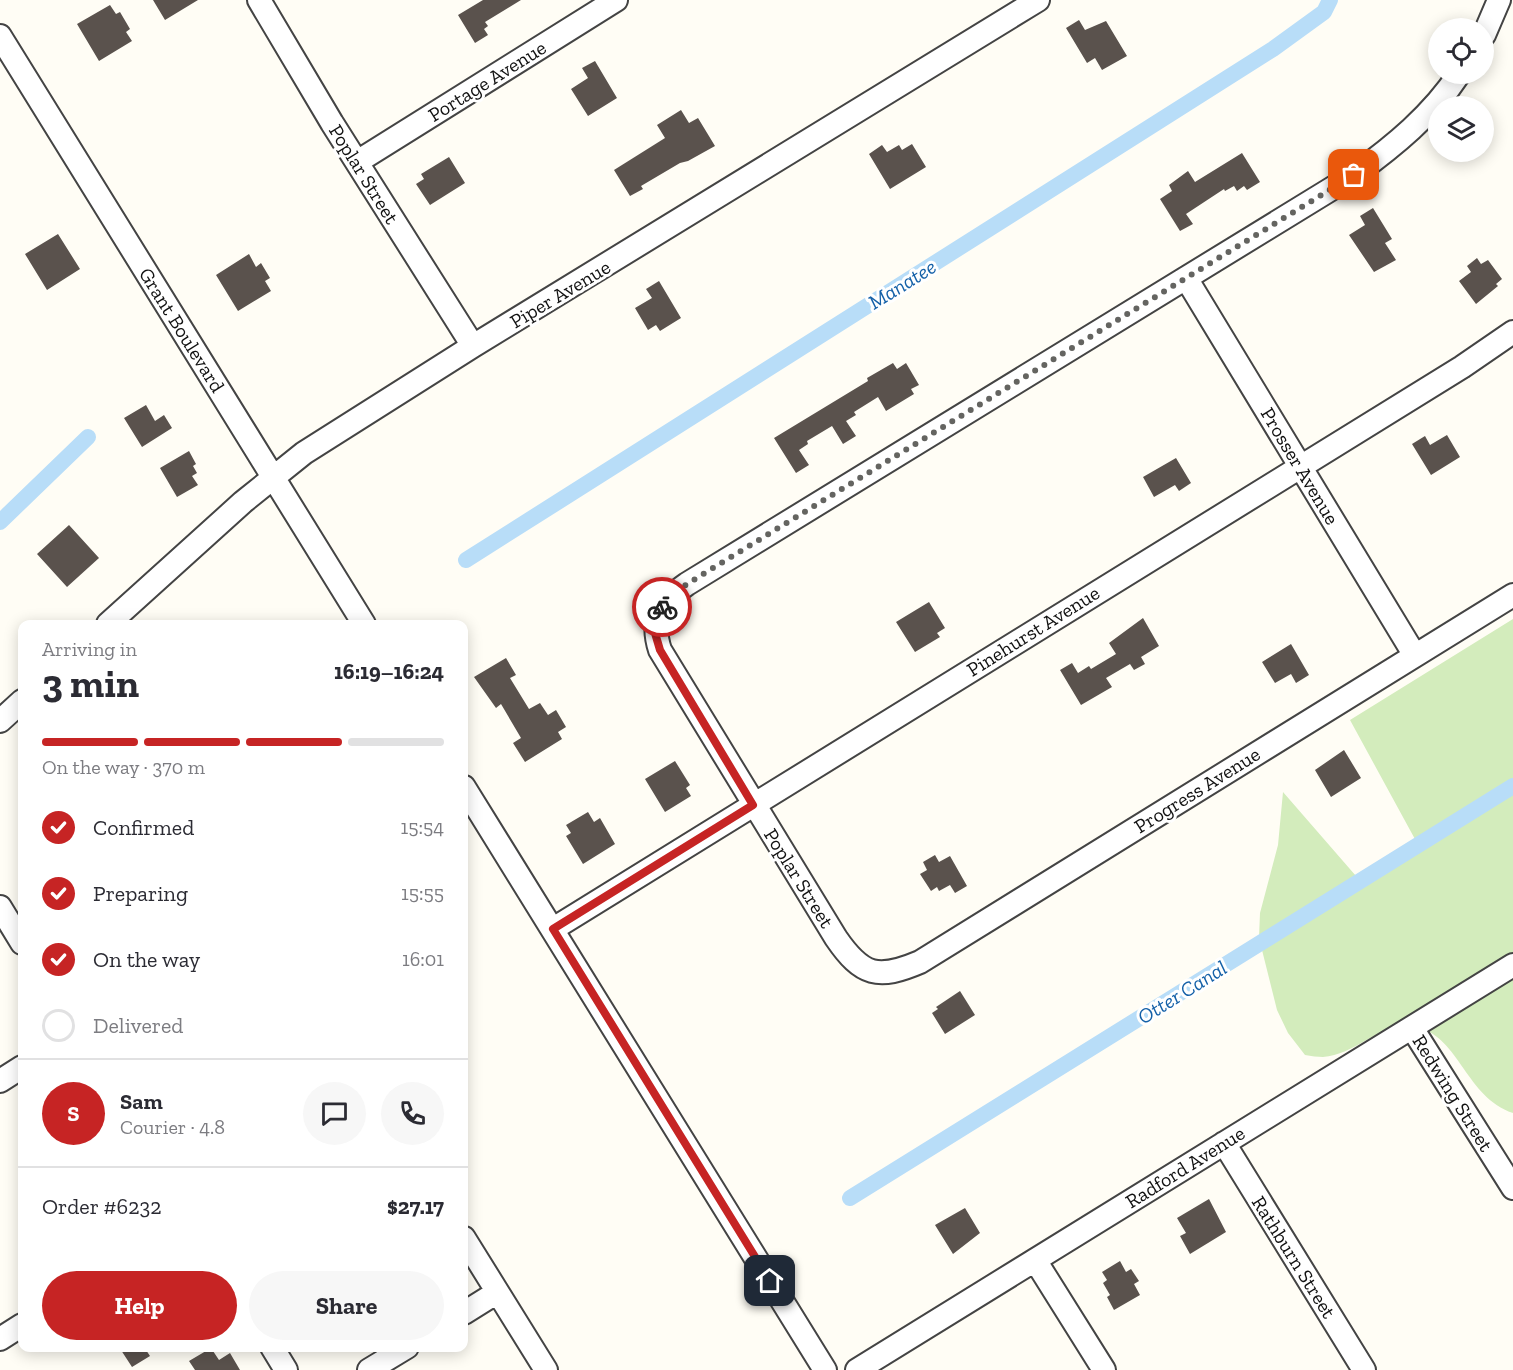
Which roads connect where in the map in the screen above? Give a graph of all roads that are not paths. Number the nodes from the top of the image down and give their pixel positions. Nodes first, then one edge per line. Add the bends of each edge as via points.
1 (259, 0) edge
2 (616, 0) edge
3 (1038, 0) edge
4 (1499, 0) edge
5 (1491, 18) edge
6 (0, 36) edge
7 (1451, 84) edge
8 (357, 162) junction
9 (1186, 278) junction
10 (1513, 332) edge
11 (473, 346) junction
12 (1299, 466) junction
13 (273, 477) junction
14 (1513, 595) edge
15 (112, 620) edge
16 (362, 620) edge
17 (1414, 654) junction
18 (18, 705) edge
19 (0, 721) edge
20 (468, 793) edge
21 (753, 805) junction
22 (0, 907) edge
23 (553, 929) junction
24 (18, 937) edge
25 (1513, 965) edge
26 (878, 974) joint
27 (1412, 1028) junction
28 (18, 1070) edge
29 (0, 1081) edge
30 (1224, 1143) junction
31 (1513, 1188) edge
32 (468, 1245) edge
33 (1035, 1260) junction
34 (496, 1293) junction
35 (468, 1310) edge
36 (18, 1328) edge
37 (0, 1339) edge
38 (275, 1352) edge
39 (399, 1352) edge
40 (286, 1370) edge
41 (369, 1370) edge
42 (546, 1370) edge
43 (825, 1370) edge
44 (857, 1370) edge
45 (1104, 1370) edge
46 (1364, 1370) edge

1 - 8 street, Poplar Street
2 - 8 street, Portage Avenue
3 - 11 street, Piper Avenue
4 - 5 street
6 - 13 street, Grant Boulevard
7 - 9 street via 1389,149 1354,175
8 - 11 street, Poplar Street
9 - 12 street, Prosser Avenue
9 - 21 street, Poplar Street via 671,595 659,611 655,633 660,650
10 - 12 street, Pinehurst Avenue
11 - 13 street, Piper Avenue via 304,453
12 - 17 street, Prosser Avenue
12 - 21 street, Pinehurst Avenue
13 - 15 street, Piper Avenue
13 - 16 street, Grant Boulevard
14 - 17 street, Progress Avenue
17 - 26 street, Progress Avenue via 920,962 897,972
18 - 19 street
20 - 23 street
21 - 23 street, Pinehurst Avenue
21 - 26 street, Poplar Street via 846,952 858,966
22 - 24 street
23 - 43 street
25 - 27 street, Radford Avenue
27 - 30 street, Radford Avenue
27 - 31 street, Redwing Street
28 - 29 street
30 - 33 street, Radford Avenue
30 - 46 street, Rathburn Street
32 - 34 street
33 - 44 street, Radford Avenue
33 - 45 street
34 - 35 street
34 - 42 street
36 - 37 street
38 - 40 street
39 - 41 street

